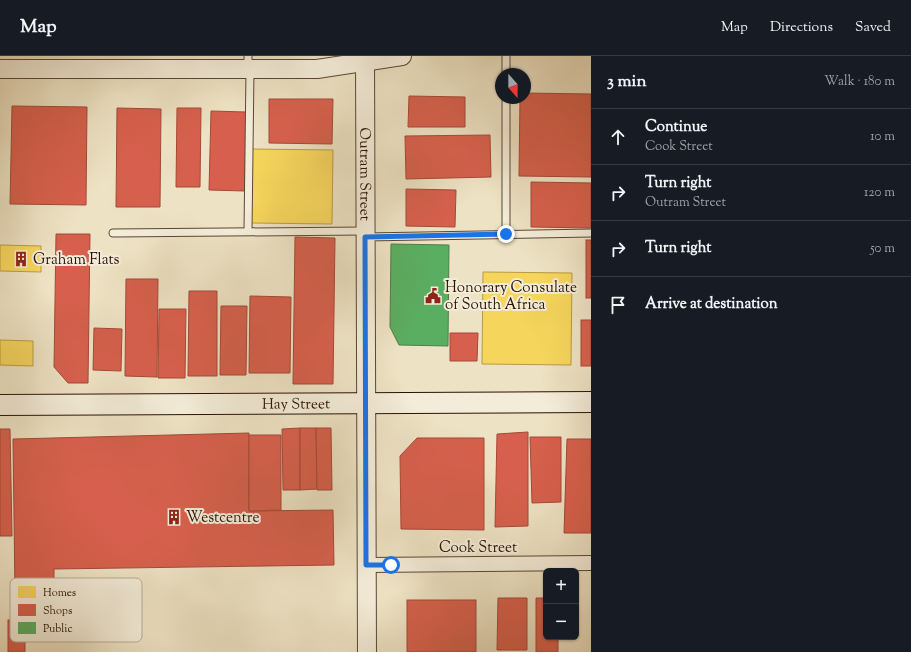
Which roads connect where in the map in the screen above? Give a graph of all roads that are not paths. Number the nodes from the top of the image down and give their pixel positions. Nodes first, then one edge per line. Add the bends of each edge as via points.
1 (402, 56) edge
2 (506, 56) edge
3 (365, 59) edge
4 (248, 64) edge
5 (506, 68) edge
6 (0, 69) edge
7 (506, 104) edge
8 (248, 231) junction
9 (113, 233) dead end
10 (365, 234) junction
11 (506, 234) junction
12 (591, 234) edge
13 (591, 402) edge
14 (365, 403) junction
15 (0, 405) edge
16 (591, 563) edge
17 (366, 565) junction
18 (367, 652) edge

1 - 3 street
2 - 5 lane
3 - 4 street via 316,69
3 - 10 street, Outram Street
4 - 6 street
4 - 8 lane
7 - 11 lane
8 - 9 lane
8 - 10 lane
10 - 11 lane
10 - 14 street, Outram Street
11 - 12 lane
13 - 14 main road, Hay Street
14 - 15 main road, Hay Street
14 - 17 street, Outram Street
16 - 17 street, Cook Street
17 - 18 street, Outram Street

